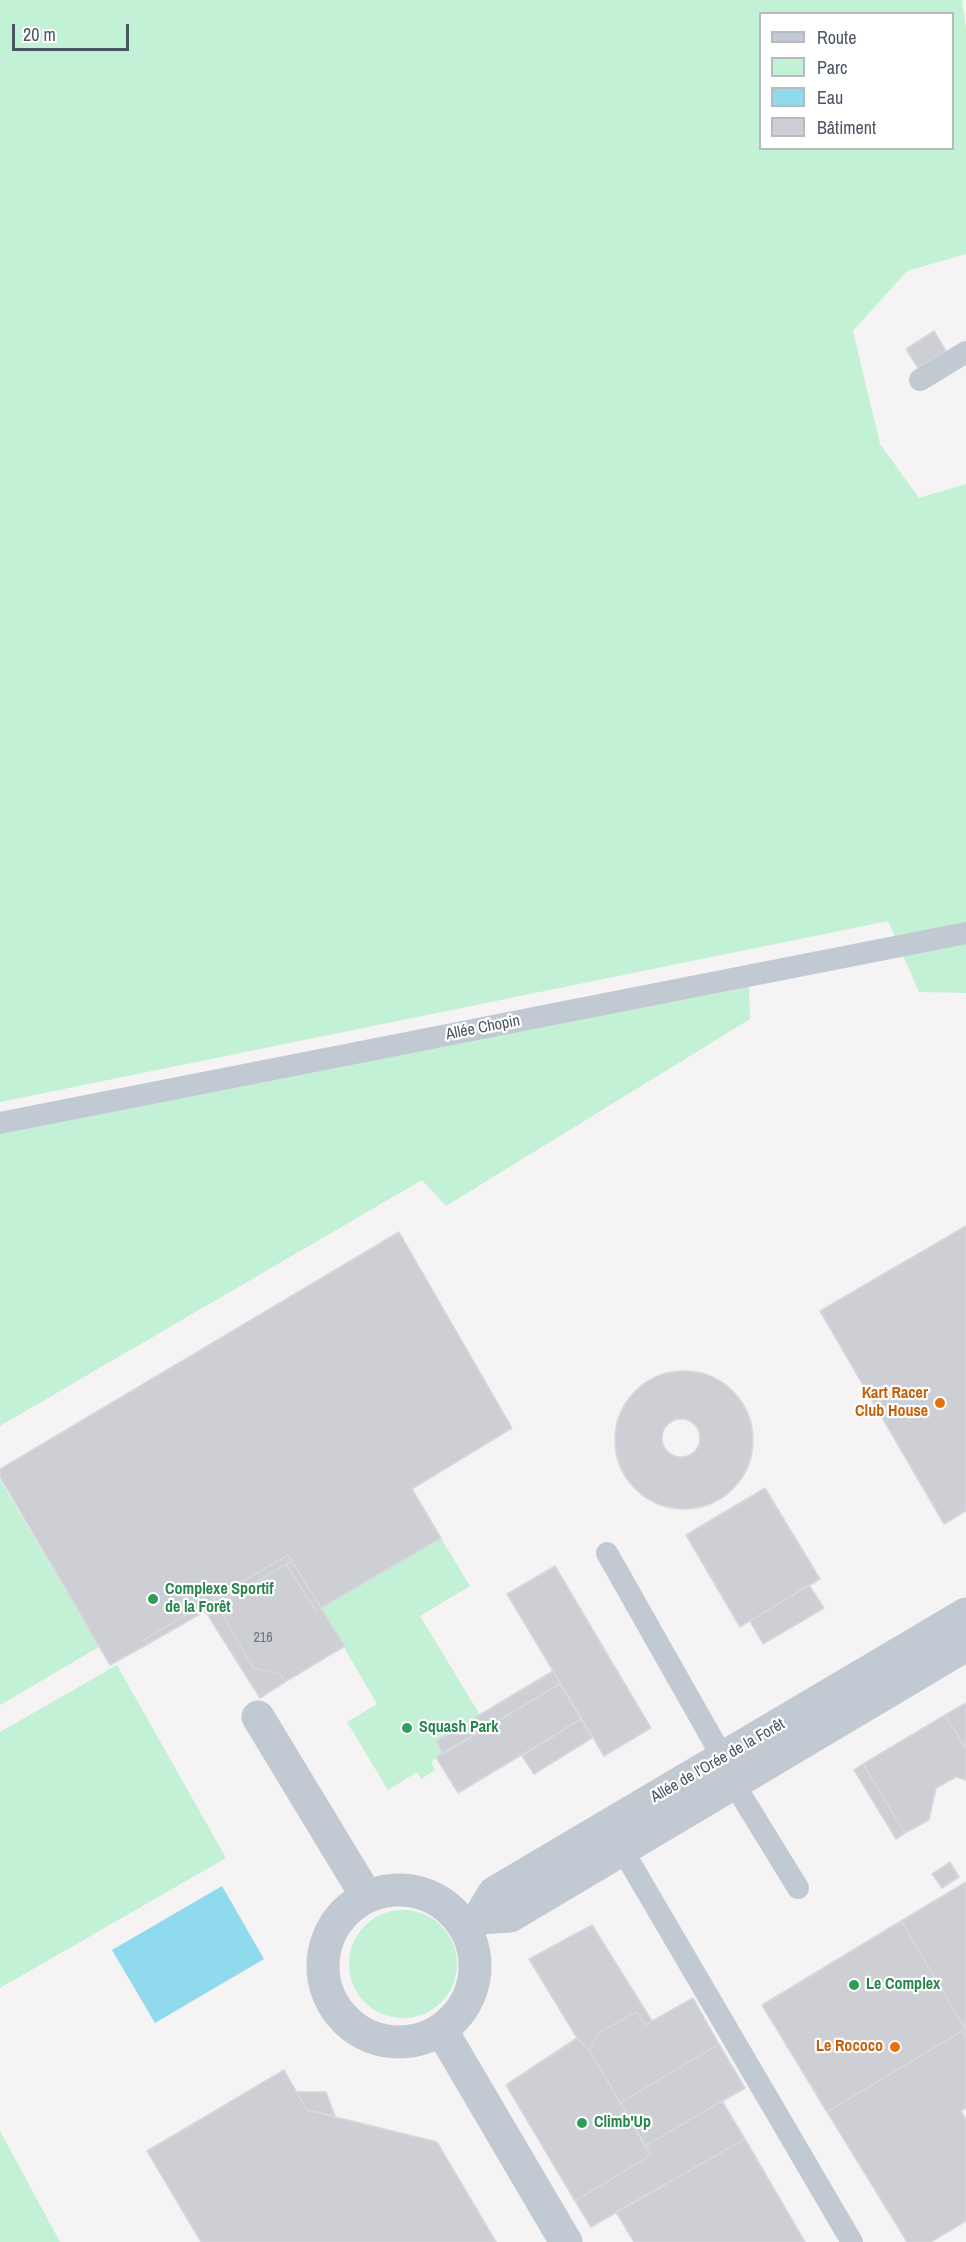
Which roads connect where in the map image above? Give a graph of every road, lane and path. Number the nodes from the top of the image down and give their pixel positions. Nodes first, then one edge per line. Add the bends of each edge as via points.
1 (966, 352) edge
2 (920, 380) dead end
3 (966, 933) edge
4 (0, 1123) edge
5 (607, 1553) dead end
6 (966, 1614) edge
7 (966, 1645) edge
8 (258, 1717) dead end
9 (728, 1770) junction
10 (622, 1849) junction
11 (798, 1888) dead end
12 (367, 1897) junction
13 (472, 1922) junction
14 (442, 2031) junction
15 (566, 2242) edge
16 (852, 2242) edge

1 - 2 lane
3 - 4 lane, Allée Chopin
5 - 9 lane
6 - 9 street, Allée de l'Orée de la Forêt
7 - 9 street, Allée de l'Orée de la Forêt
8 - 12 street
9 - 10 street, Allée de l'Orée de la Forêt
9 - 11 lane
9 - 13 street, Allée de l'Orée de la Forêt via 494,1893
10 - 13 street, Allée de l'Orée de la Forêt via 510,1916
10 - 16 lane
12 - 13 street via 402,1889 420,1892
12 - 14 street via 347,1910 333,1927 324,1949 328,1996 342,2017 361,2033 384,2042 409,2042
13 - 14 street via 475,1974 469,1999
14 - 15 street

